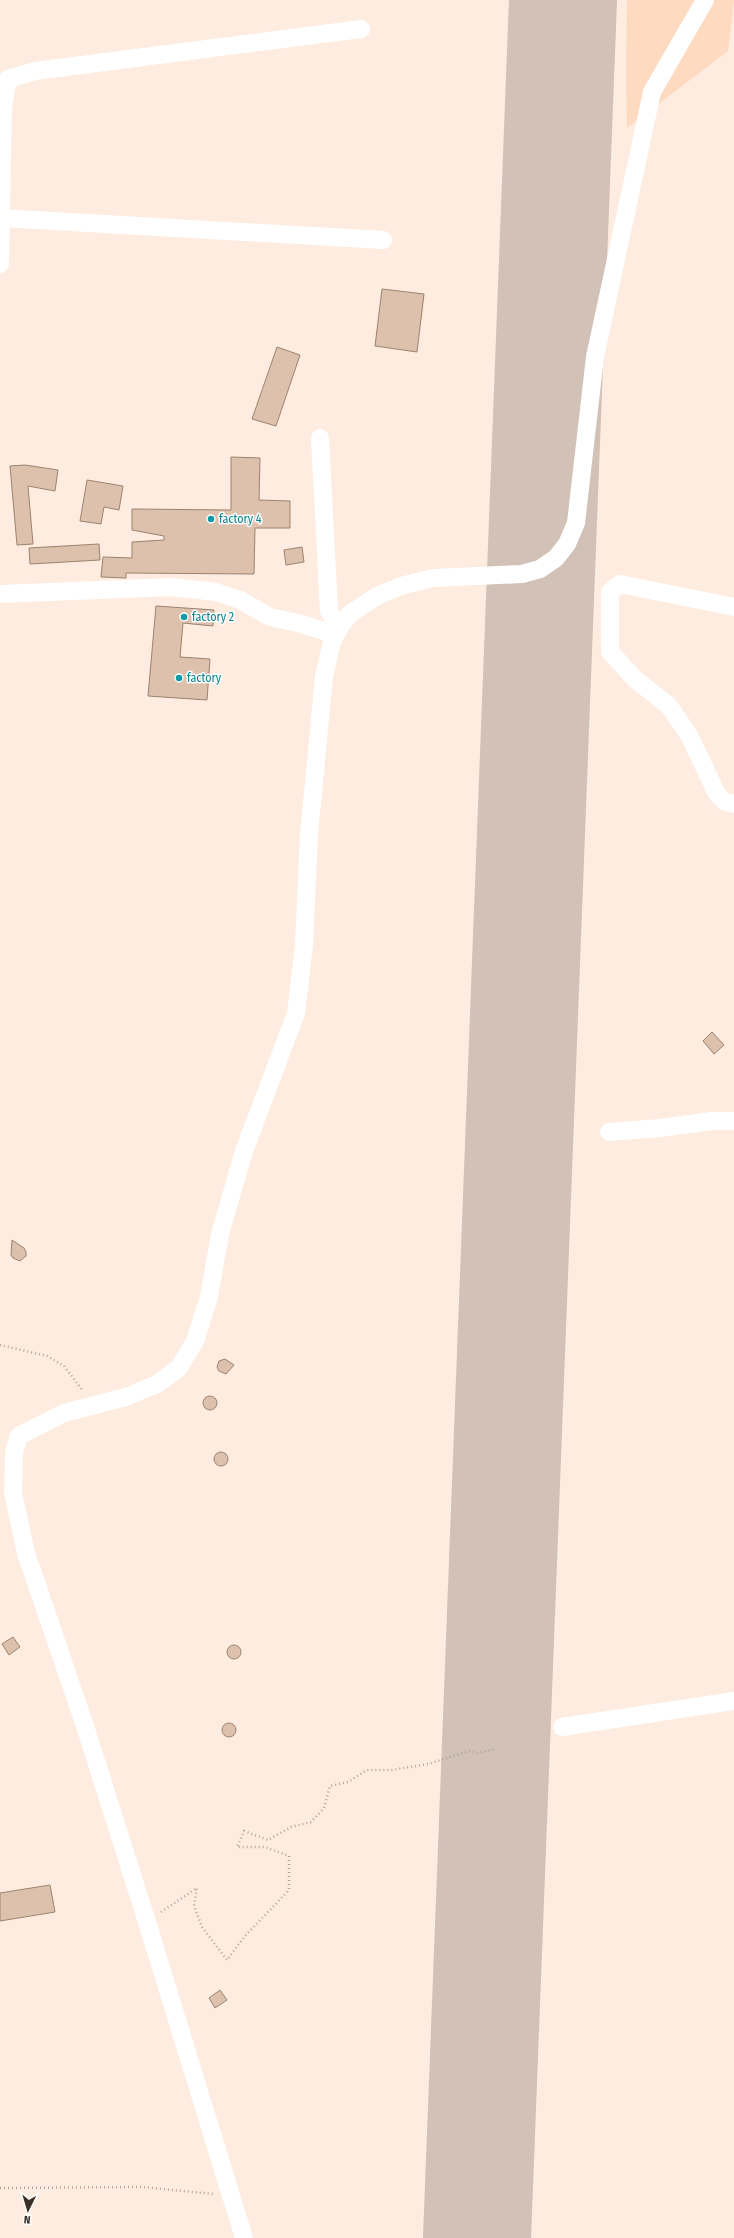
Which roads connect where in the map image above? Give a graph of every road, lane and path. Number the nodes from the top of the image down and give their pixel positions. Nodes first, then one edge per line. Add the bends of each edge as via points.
1 (706, 0) edge
2 (361, 29) dead end
3 (2, 218) junction
4 (383, 240) dead end
5 (0, 264) edge
6 (320, 438) dead end
7 (0, 594) edge
8 (734, 607) edge
9 (337, 632) junction
10 (734, 804) edge
11 (734, 1121) edge
12 (609, 1132) dead end
13 (0, 1345) edge
14 (93, 1406) junction
15 (734, 1701) edge
16 (562, 1727) dead end
17 (496, 1749) dead end
18 (147, 1922) junction
19 (0, 2188) edge
20 (232, 2195) junction
21 (244, 2238) edge

1 - 9 street via 652,92 595,357 576,522 568,544 556,558 540,569 522,574 433,578 401,586 377,596 350,614
2 - 3 street via 35,71 8,79 3,107
3 - 4 street
3 - 5 street
6 - 9 street via 329,611
7 - 9 street via 171,587 216,592 240,600 270,617
8 - 10 street via 620,584 610,592 609,602 610,652 635,680 669,706 689,735 717,794 725,802
9 - 14 street via 332,642 324,677 309,834 304,945 296,1014 244,1151 220,1234 209,1297 195,1341 179,1368 157,1384 126,1397
11 - 12 street
13 - 14 path via 46,1356 64,1366
14 - 18 street via 64,1413 19,1436 14,1452 13,1493 26,1553 84,1723
15 - 16 street
17 - 18 path via 477,1753 469,1751 428,1764 392,1770 366,1770 348,1782 330,1786 324,1808 311,1822 292,1826 268,1840 244,1831 237,1847 265,1847 289,1856 289,1890 245,1936 227,1960 202,1927 194,1906 197,1888
18 - 20 street
19 - 20 path via 142,2188
20 - 21 street

